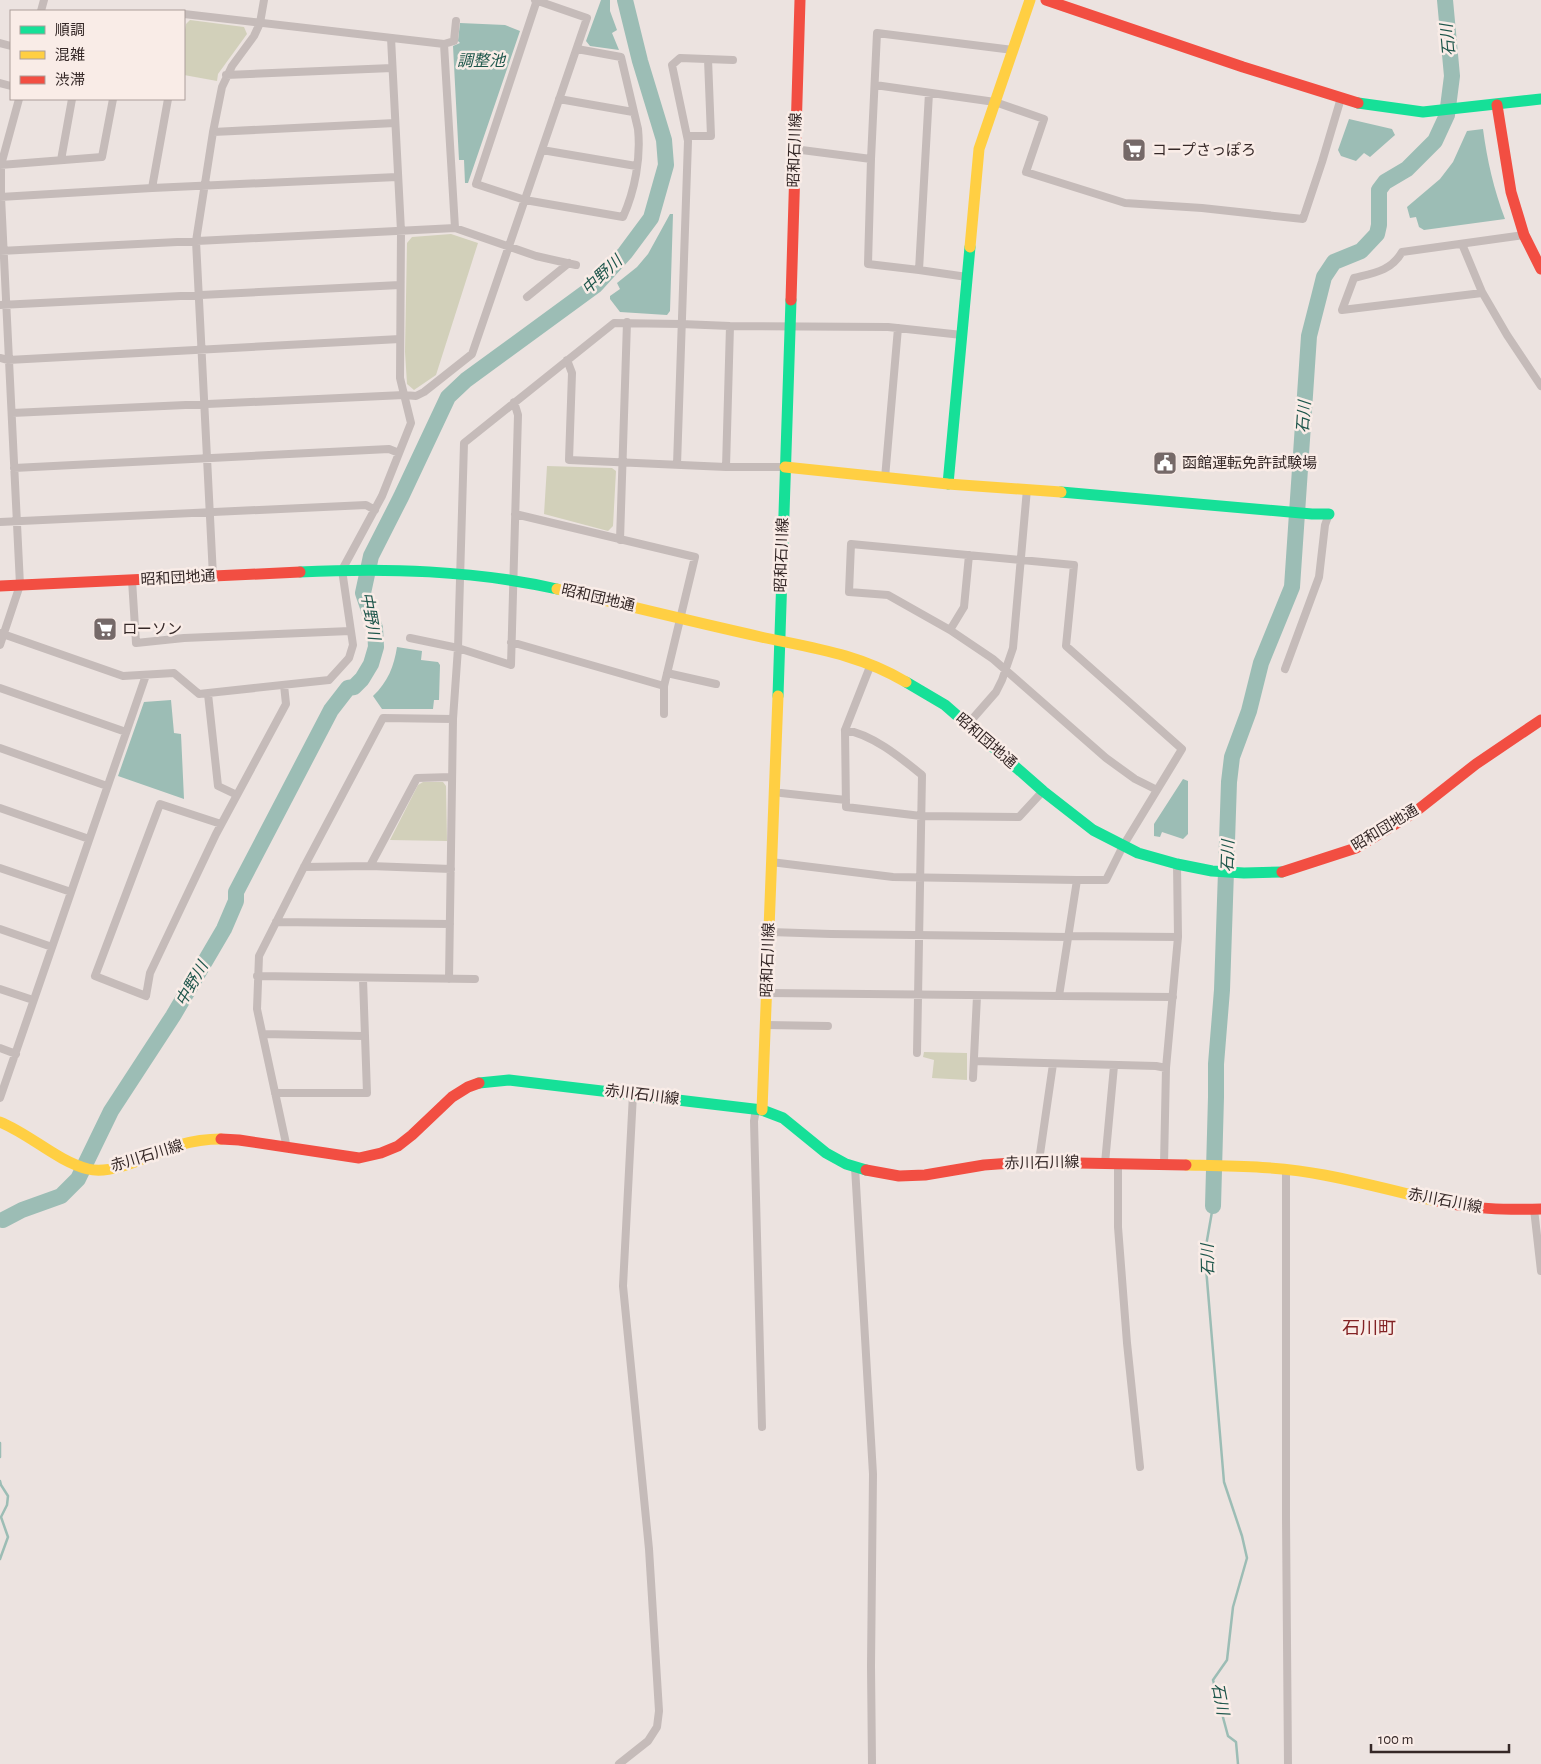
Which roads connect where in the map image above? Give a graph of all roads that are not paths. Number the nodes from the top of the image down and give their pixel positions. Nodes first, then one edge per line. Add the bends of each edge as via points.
1 (264, 0) edge
2 (536, 0) edge
3 (800, 0) edge
4 (1030, 0) edge
5 (1046, 0) edge
6 (185, 14) edge
7 (456, 20) dead end
8 (260, 23) junction
9 (391, 38) junction
10 (444, 44) junction
11 (577, 49) junction
12 (1013, 50) junction
13 (708, 59) junction
14 (732, 60) dead end
15 (392, 68) junction
16 (226, 76) junction
17 (875, 85) junction
18 (929, 93) junction
19 (1341, 98) junction
20 (559, 99) junction
21 (1541, 99) edge
22 (19, 100) edge
23 (72, 100) edge
24 (113, 100) edge
25 (168, 100) edge
26 (995, 102) junction
27 (1497, 105) junction
28 (634, 112) junction
29 (395, 123) junction
30 (213, 132) junction
31 (687, 136) junction
32 (794, 149) junction
33 (542, 150) junction
34 (871, 159) junction
35 (61, 160) junction
36 (1, 165) edge
37 (636, 166) junction
38 (397, 177) junction
39 (205, 186) junction
40 (152, 188) junction
41 (0, 197) edge
42 (525, 200) junction
43 (455, 228) junction
44 (401, 231) junction
45 (1524, 236) junction
46 (196, 241) junction
47 (1462, 244) junction
48 (508, 248) junction
49 (2, 251) edge
50 (919, 270) junction
51 (1541, 270) edge
52 (967, 277) junction
53 (400, 285) junction
54 (1482, 293) junction
55 (199, 296) junction
56 (527, 297) dead end
57 (3, 305) edge
58 (627, 322) junction
59 (681, 324) junction
60 (730, 326) junction
61 (789, 327) junction
62 (898, 328) junction
63 (962, 335) junction
64 (400, 339) junction
65 (202, 350) junction
66 (4, 359) edge
67 (567, 360) junction
68 (1541, 386) edge
69 (404, 395) junction
70 (514, 402) junction
71 (204, 404) junction
72 (12, 414) junction
73 (399, 452) junction
74 (207, 458) junction
75 (622, 462) junction
76 (677, 465) junction
77 (726, 467) junction
78 (785, 467) junction
79 (14, 468) junction
80 (885, 478) junction
81 (948, 484) junction
82 (1027, 489) junction
83 (375, 510) junction
84 (210, 513) junction
85 (515, 514) junction
86 (1329, 514) joint
87 (0, 522) edge
88 (16, 522) junction
89 (620, 540) junction
90 (968, 555) junction
91 (1021, 560) junction
92 (342, 570) junction
93 (460, 573) junction
94 (213, 576) junction
95 (132, 580) junction
96 (512, 580) junction
97 (20, 585) junction
98 (0, 586) edge
99 (680, 616) junction
100 (950, 630) junction
101 (350, 631) junction
102 (2, 634) edge
103 (410, 638) dead end
104 (780, 639) junction
105 (511, 642) junction
106 (0, 644) edge
107 (458, 648) junction
108 (871, 664) junction
109 (1285, 669) dead end
110 (1006, 670) junction
111 (667, 673) junction
112 (146, 675) junction
113 (716, 684) dead end
114 (284, 685) junction
115 (664, 686) junction
116 (0, 688) edge
117 (208, 694) junction
118 (664, 714) dead end
119 (453, 719) junction
120 (1541, 720) edge
121 (968, 724) junction
122 (845, 730) junction
123 (126, 732) junction
124 (0, 748) edge
125 (452, 778) junction
126 (108, 786) junction
127 (1157, 790) junction
128 (1043, 792) junction
129 (782, 793) dead end
130 (237, 795) junction
131 (846, 800) junction
132 (0, 808) edge
133 (921, 816) junction
134 (221, 824) junction
135 (89, 839) junction
136 (1123, 846) junction
137 (771, 862) junction
138 (1177, 864) junction
139 (370, 866) junction
140 (304, 867) junction
141 (0, 868) edge
142 (450, 869) junction
143 (920, 877) junction
144 (1077, 880) junction
145 (71, 892) junction
146 (276, 922) junction
147 (450, 924) junction
148 (0, 929) edge
149 (770, 932) junction
150 (919, 936) junction
151 (1068, 936) junction
152 (1178, 937) junction
153 (52, 947) junction
154 (258, 976) junction
155 (362, 979) junction
156 (449, 979) junction
157 (475, 979) dead end
158 (0, 989) edge
159 (766, 993) junction
160 (918, 995) junction
161 (977, 996) junction
162 (1059, 996) junction
163 (1172, 997) junction
164 (33, 1000) junction
165 (766, 1024) junction
166 (828, 1026) dead end
167 (263, 1034) junction
168 (364, 1036) junction
169 (0, 1048) edge
170 (917, 1053) dead end
171 (16, 1054) junction
172 (974, 1061) junction
173 (1053, 1064) junction
174 (1114, 1066) junction
175 (1166, 1068) junction
176 (973, 1078) dead end
177 (275, 1093) junction
178 (633, 1094) junction
179 (0, 1098) edge
180 (759, 1109) junction
181 (0, 1122) edge
182 (287, 1148) junction
183 (1039, 1161) junction
184 (1105, 1163) junction
185 (1118, 1163) junction
186 (1164, 1164) junction
187 (855, 1167) junction
188 (1286, 1170) junction
189 (1538, 1209) edge
190 (1541, 1271) edge
191 (762, 1427) dead end
192 (1140, 1467) dead end
193 (619, 1764) edge
194 (872, 1764) edge
195 (1288, 1764) edge

1 - 8 street
2 - 11 street via 587,18
2 - 42 street via 476,184
3 - 32 street, 昭和石川線
4 - 12 street
5 - 19 street
6 - 8 street
7 - 10 street via 454,41
8 - 9 street
8 - 16 street
9 - 10 street
9 - 15 street
10 - 43 street
11 - 20 street
11 - 28 street via 620,57
12 - 17 street via 876,33
12 - 26 street
13 - 14 street
13 - 31 street via 710,136
13 - 31 street via 680,58 672,65
15 - 16 street
15 - 29 street
16 - 30 street
17 - 18 street
17 - 34 street
18 - 26 street
18 - 50 street
19 - 26 street via 1303,219 1125,203 1026,172 1044,119
19 - 27 street via 1364,105 1423,112
20 - 28 street
20 - 33 street
21 - 27 street
22 - 36 street
23 - 35 street
24 - 35 street via 102,157
25 - 40 street
26 - 52 street via 979,148
27 - 45 street via 1511,192
28 - 37 street via 639,138
29 - 30 street
29 - 38 street
30 - 39 street
31 - 59 street
32 - 34 street
32 - 61 street, 昭和石川線
33 - 37 street
33 - 42 street
34 - 50 street via 868,264
35 - 36 street
36 - 41 street
37 - 42 street via 630,202 623,217
38 - 39 street
38 - 44 street
39 - 40 street
39 - 46 street
40 - 41 street
41 - 49 street
42 - 48 street
43 - 44 street
43 - 48 street
44 - 46 street
44 - 53 street
45 - 47 street
45 - 51 street
46 - 49 street
46 - 55 street
47 - 54 street
47 - 54 street via 1402,252 1396,261 1380,271 1354,278 1342,310
48 - 56 street via 572,264
48 - 69 street via 472,354 424,392 416,396
49 - 57 street
50 - 52 street
52 - 63 street
53 - 55 street
53 - 64 street
54 - 68 street
55 - 57 street
55 - 65 street
57 - 66 street
58 - 59 street
58 - 67 street via 614,323
58 - 75 street
59 - 60 street
59 - 76 street
60 - 61 street
60 - 77 street
61 - 62 street
61 - 78 street, 昭和石川線
62 - 63 street
62 - 80 street
63 - 81 street
64 - 65 street
64 - 69 street via 400,378
65 - 66 street
65 - 71 street
66 - 72 street
67 - 70 street
67 - 75 street via 572,373 569,460
69 - 71 street
69 - 73 street via 411,423
70 - 85 street via 518,415
70 - 93 street via 464,443
71 - 72 street
71 - 74 street
72 - 79 street
73 - 74 street via 389,449
73 - 83 street
74 - 79 street
74 - 84 street
75 - 76 street
75 - 89 street
76 - 77 street
77 - 78 street
78 - 80 street
78 - 104 street, 昭和石川線
79 - 88 street
80 - 81 street
81 - 82 street
82 - 86 street
82 - 91 street
83 - 84 street via 366,505
83 - 92 street
84 - 88 street
84 - 94 street
85 - 89 street
85 - 96 street
86 - 109 street via 1319,577
87 - 88 street
88 - 97 street
89 - 99 street via 695,557
90 - 91 street
90 - 100 street via 964,607
90 - 100 street via 851,544 849,592 888,595
91 - 110 street via 1013,648
91 - 127 street via 1074,565 1066,646 1182,749
92 - 93 street, 昭和団地通
92 - 94 street, 昭和団地通
92 - 101 street
93 - 96 street, 昭和団地通
93 - 107 street
94 - 95 street, 昭和団地通
95 - 97 street, 昭和団地通
95 - 101 street via 136,643
96 - 99 street, 昭和団地通
96 - 105 street
97 - 98 street, 昭和団地通
97 - 102 street
99 - 104 street, 昭和団地通
99 - 111 street
100 - 110 street
101 - 114 street via 353,645 349,658 329,680
102 - 106 street
102 - 112 street via 123,676
103 - 107 street
104 - 108 street, 昭和団地通 via 837,652
104 - 137 street, 昭和石川線
105 - 107 street via 511,665
105 - 115 street
107 - 119 street
108 - 121 street, 昭和団地通 via 928,694
108 - 122 street
110 - 121 street via 996,692
110 - 127 street via 1106,758
111 - 113 street
111 - 115 street
112 - 117 street via 174,673 199,694
112 - 123 street
114 - 117 street
114 - 130 street via 286,704
115 - 118 street
116 - 123 street
117 - 130 street via 218,786
119 - 125 street
119 - 140 street via 382,718
120 - 138 street, 昭和団地通 via 1476,764 1415,812 1356,848 1280,873 1212,871
121 - 128 street, 昭和団地通
122 - 131 street
122 - 133 street via 871,740 922,775
123 - 126 street
124 - 126 street
125 - 139 street via 417,778
125 - 142 street
126 - 135 street
127 - 136 street
128 - 133 street via 1020,817
128 - 136 street, 昭和団地通 via 1084,824
129 - 131 street
130 - 134 street
131 - 133 street via 846,807
132 - 135 street
133 - 143 street
134 - 134 street via 150,973 146,996 95,976 160,804
135 - 145 street
136 - 138 street, 昭和団地通
136 - 144 street via 1106,880
137 - 143 street via 893,877
137 - 149 street, 昭和石川線
138 - 152 street
139 - 140 street
139 - 142 street
140 - 146 street
141 - 145 street
142 - 147 street
143 - 144 street
143 - 150 street
144 - 151 street
145 - 153 street
146 - 147 street
146 - 154 street via 259,956
147 - 156 street
148 - 153 street
149 - 150 street
149 - 159 street, 昭和石川線
150 - 151 street
150 - 160 street
151 - 152 street
151 - 162 street
152 - 163 street
153 - 164 street
154 - 155 street
154 - 167 street via 257,1008
155 - 156 street
155 - 168 street
156 - 157 street
158 - 164 street
159 - 160 street
159 - 165 street, 昭和石川線
160 - 161 street
160 - 170 street
161 - 162 street
161 - 172 street
162 - 163 street
163 - 175 street
164 - 171 street
165 - 166 street
165 - 180 street, 昭和石川線
167 - 168 street
167 - 177 street
168 - 177 street via 367,1093
169 - 171 street
171 - 179 street
172 - 173 street
172 - 176 street
173 - 174 street
173 - 183 street
174 - 175 street
174 - 184 street
175 - 186 street
177 - 182 street
178 - 180 street, 赤川石川線
178 - 182 street, 赤川石川線 via 509,1080 483,1082 452,1097 412,1136 381,1154 351,1158
178 - 193 street via 623,1286 649,1549 659,1711 657,1727 648,1741
180 - 187 street, 赤川石川線 via 783,1118 826,1153
180 - 191 street via 754,1121
181 - 182 street, 赤川石川線 via 81,1168 96,1170 114,1169 180,1144 211,1139
183 - 184 street, 赤川石川線
183 - 187 street, 赤川石川線 via 899,1176
184 - 185 street, 赤川石川線
185 - 186 street, 赤川石川線
185 - 192 street via 1118,1227
186 - 188 street, 赤川石川線
187 - 194 street via 874,1474
188 - 189 street, 赤川石川線 via 1346,1180 1457,1206 1494,1210
188 - 195 street
189 - 190 street

